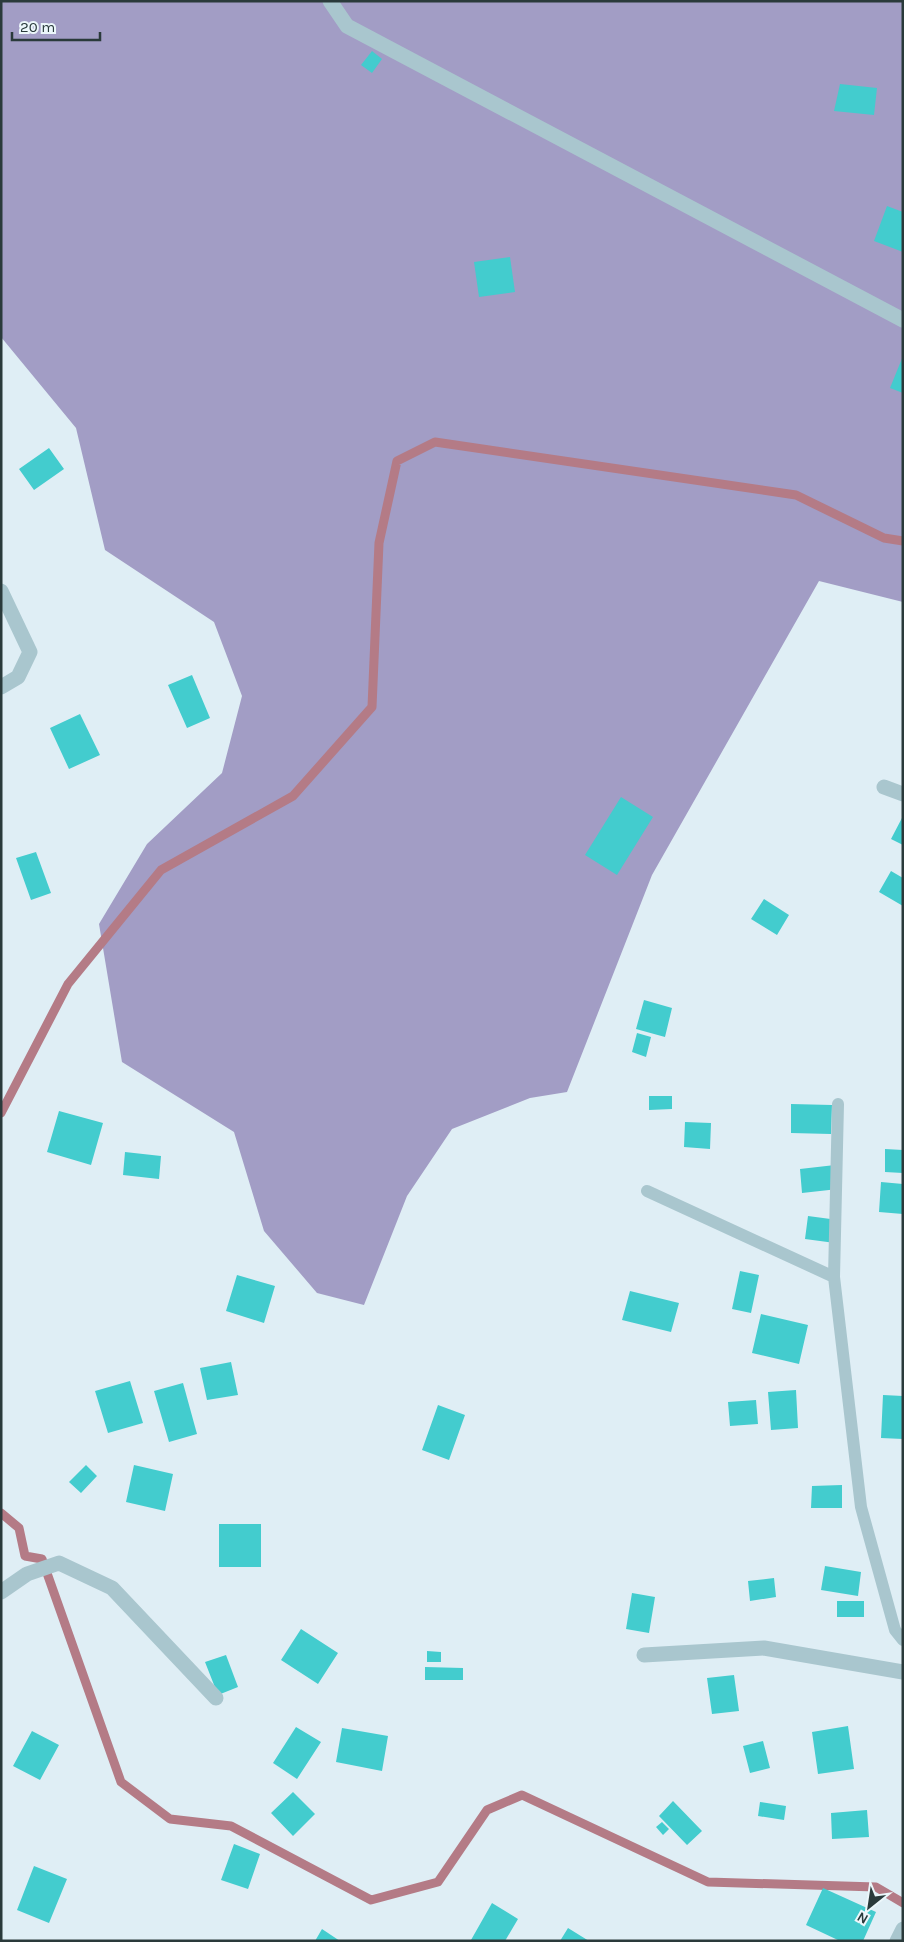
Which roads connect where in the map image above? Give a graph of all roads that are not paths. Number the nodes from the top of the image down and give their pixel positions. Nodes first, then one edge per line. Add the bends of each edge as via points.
1 (330, 1) edge
2 (903, 320) edge
3 (1, 591) edge
4 (1, 688) edge
5 (884, 787) dead end
6 (903, 794) edge
7 (838, 1104) dead end
8 (647, 1191) dead end
9 (834, 1277) junction
10 (1, 1592) edge
11 (903, 1640) edge
12 (644, 1655) dead end
13 (903, 1672) edge
14 (216, 1698) dead end
15 (903, 1929) edge
16 (897, 1941) edge

1 - 2 street via 347,26
3 - 4 street via 30,652 18,677
5 - 6 street
7 - 9 lane
8 - 9 lane
9 - 11 lane via 861,1507 895,1630
10 - 14 street via 28,1574 60,1563 112,1588
12 - 13 street via 764,1648
15 - 16 street

